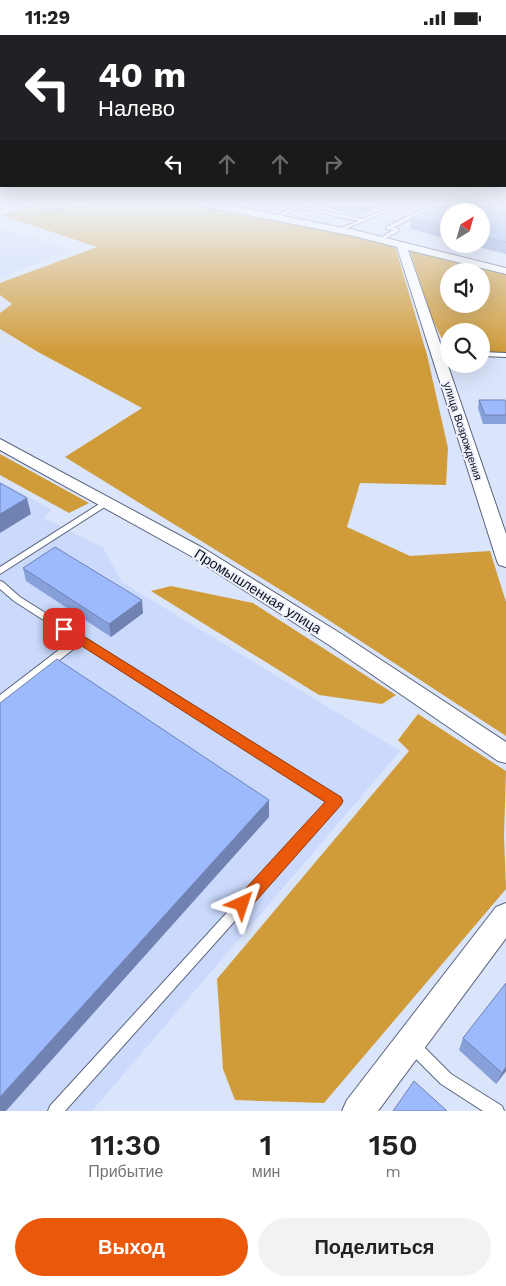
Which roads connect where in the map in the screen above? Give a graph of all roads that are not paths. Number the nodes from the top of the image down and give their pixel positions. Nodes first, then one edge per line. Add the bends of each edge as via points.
1 (405, 253) edge
2 (437, 253) edge
3 (506, 271) edge
4 (440, 345) edge
5 (490, 354) edge
6 (506, 355) edge
7 (449, 373) edge
8 (0, 444) edge
9 (107, 503) junction
10 (506, 561) edge
11 (0, 571) edge
12 (0, 584) edge
13 (80, 639) junction
14 (0, 700) edge
15 (506, 754) edge
16 (506, 916) edge
17 (410, 1043) junction
18 (55, 1111) edge
19 (358, 1111) edge
20 (497, 1111) edge

1 - 4 street, улица Возрождения
2 - 3 street
5 - 6 lane
7 - 10 street, улица Возрождения
8 - 9 street, Промышленная улица
9 - 11 lane
9 - 15 street, Промышленная улица via 197,553 328,635
12 - 13 lane via 17,599
13 - 14 lane
13 - 18 lane via 336,801
16 - 17 street
17 - 19 street
17 - 20 lane via 446,1079

